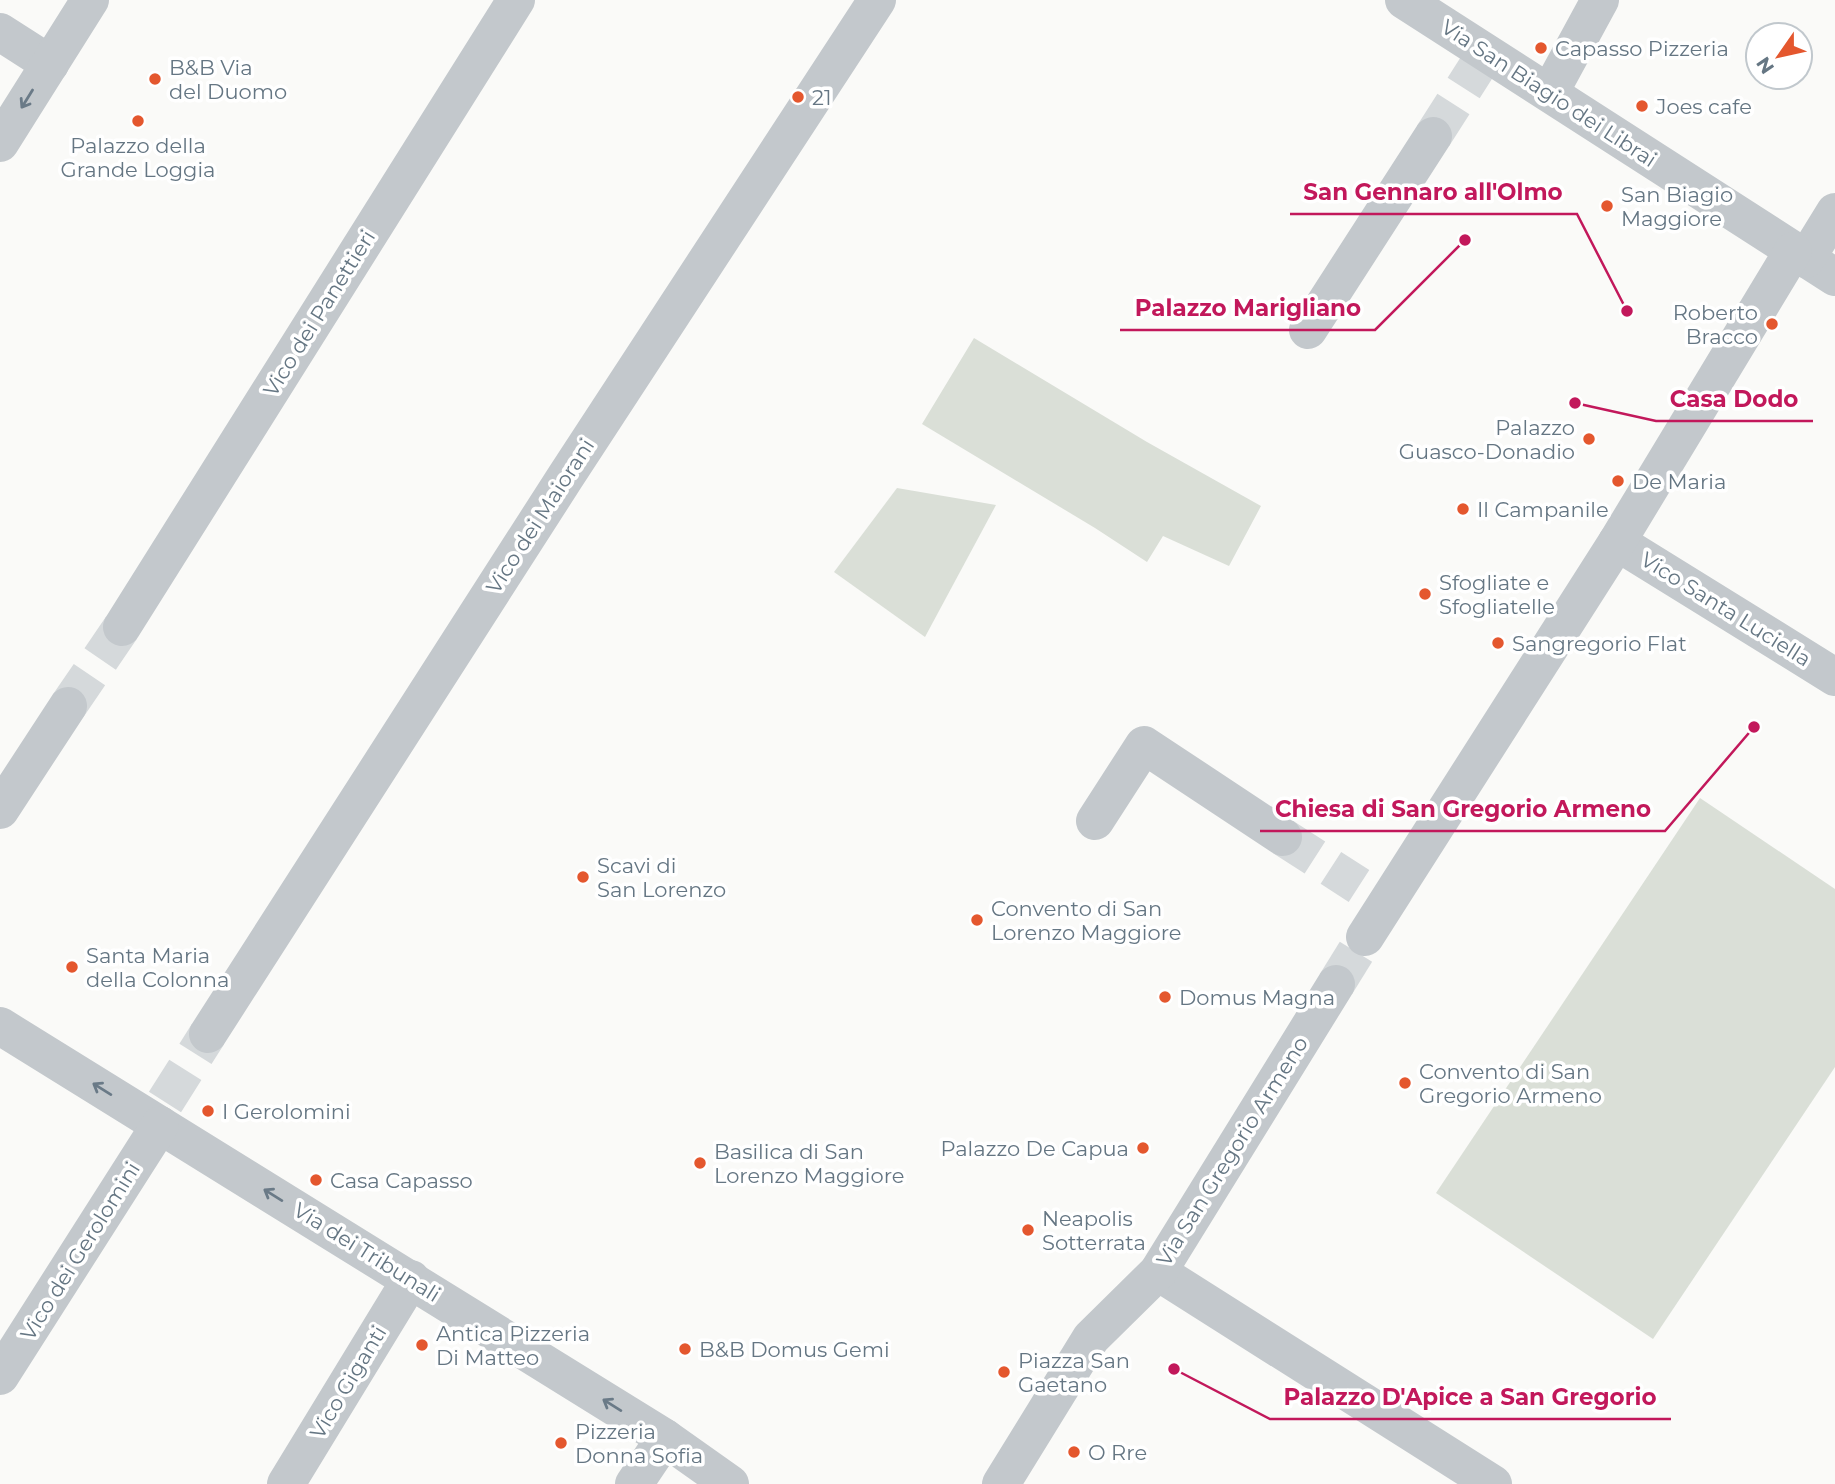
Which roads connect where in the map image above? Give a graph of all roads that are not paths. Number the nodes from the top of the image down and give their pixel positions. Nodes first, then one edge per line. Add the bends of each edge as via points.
1 (90, 0) edge
2 (516, 0) edge
3 (877, 0) edge
4 (1404, 0) edge
5 (1600, 0) edge
6 (0, 32) edge
7 (50, 64) junction
8 (1550, 92) junction
9 (1433, 136) tunnel mouth
10 (0, 143) edge
11 (1835, 212) edge
12 (1812, 262) edge
13 (1308, 330) dead end
14 (1617, 542) junction
15 (122, 627) tunnel mouth
16 (1835, 677) edge
17 (68, 706) tunnel mouth
18 (0, 810) edge
19 (1095, 821) dead end
20 (1283, 837) tunnel mouth
21 (1364, 937) tunnel mouth
22 (1336, 984) tunnel mouth
23 (0, 1026) edge
24 (208, 1034) tunnel mouth
25 (159, 1116) junction
26 (1158, 1272) junction
27 (411, 1279) junction
28 (0, 1376) edge
29 (665, 1438) junction
30 (299, 1479) edge
31 (634, 1484) edge
32 (730, 1484) edge
33 (1001, 1484) edge
34 (1493, 1484) edge

1 - 7 street
2 - 15 street, Vico dei Panettieri
3 - 24 street, Vico dei Maiorani
4 - 8 street, Via San Biagio dei Librai via 1482,59
5 - 8 street
6 - 7 street
7 -> 10 street
8 - 12 street, Via San Biagio dei Librai
9 - 13 street
11 - 12 street
12 - 14 street
14 - 16 street, Vico Santa Luciella
14 - 21 street via 1373,895
17 - 18 street
19 - 20 street via 1144,744
22 - 26 street, Via San Gregorio Armeno
25 -> 23 street, Via dei Tribunali
27 -> 25 street, Via dei Tribunali
25 - 28 street, Vico dei Gerolomini
26 - 33 street, Via San Gregorio Armeno via 1091,1338
26 - 34 street
29 -> 27 street, Via dei Tribunali
27 - 30 street, Vico Giganti
29 - 31 street
29 - 32 street, Via dei Tribunali

